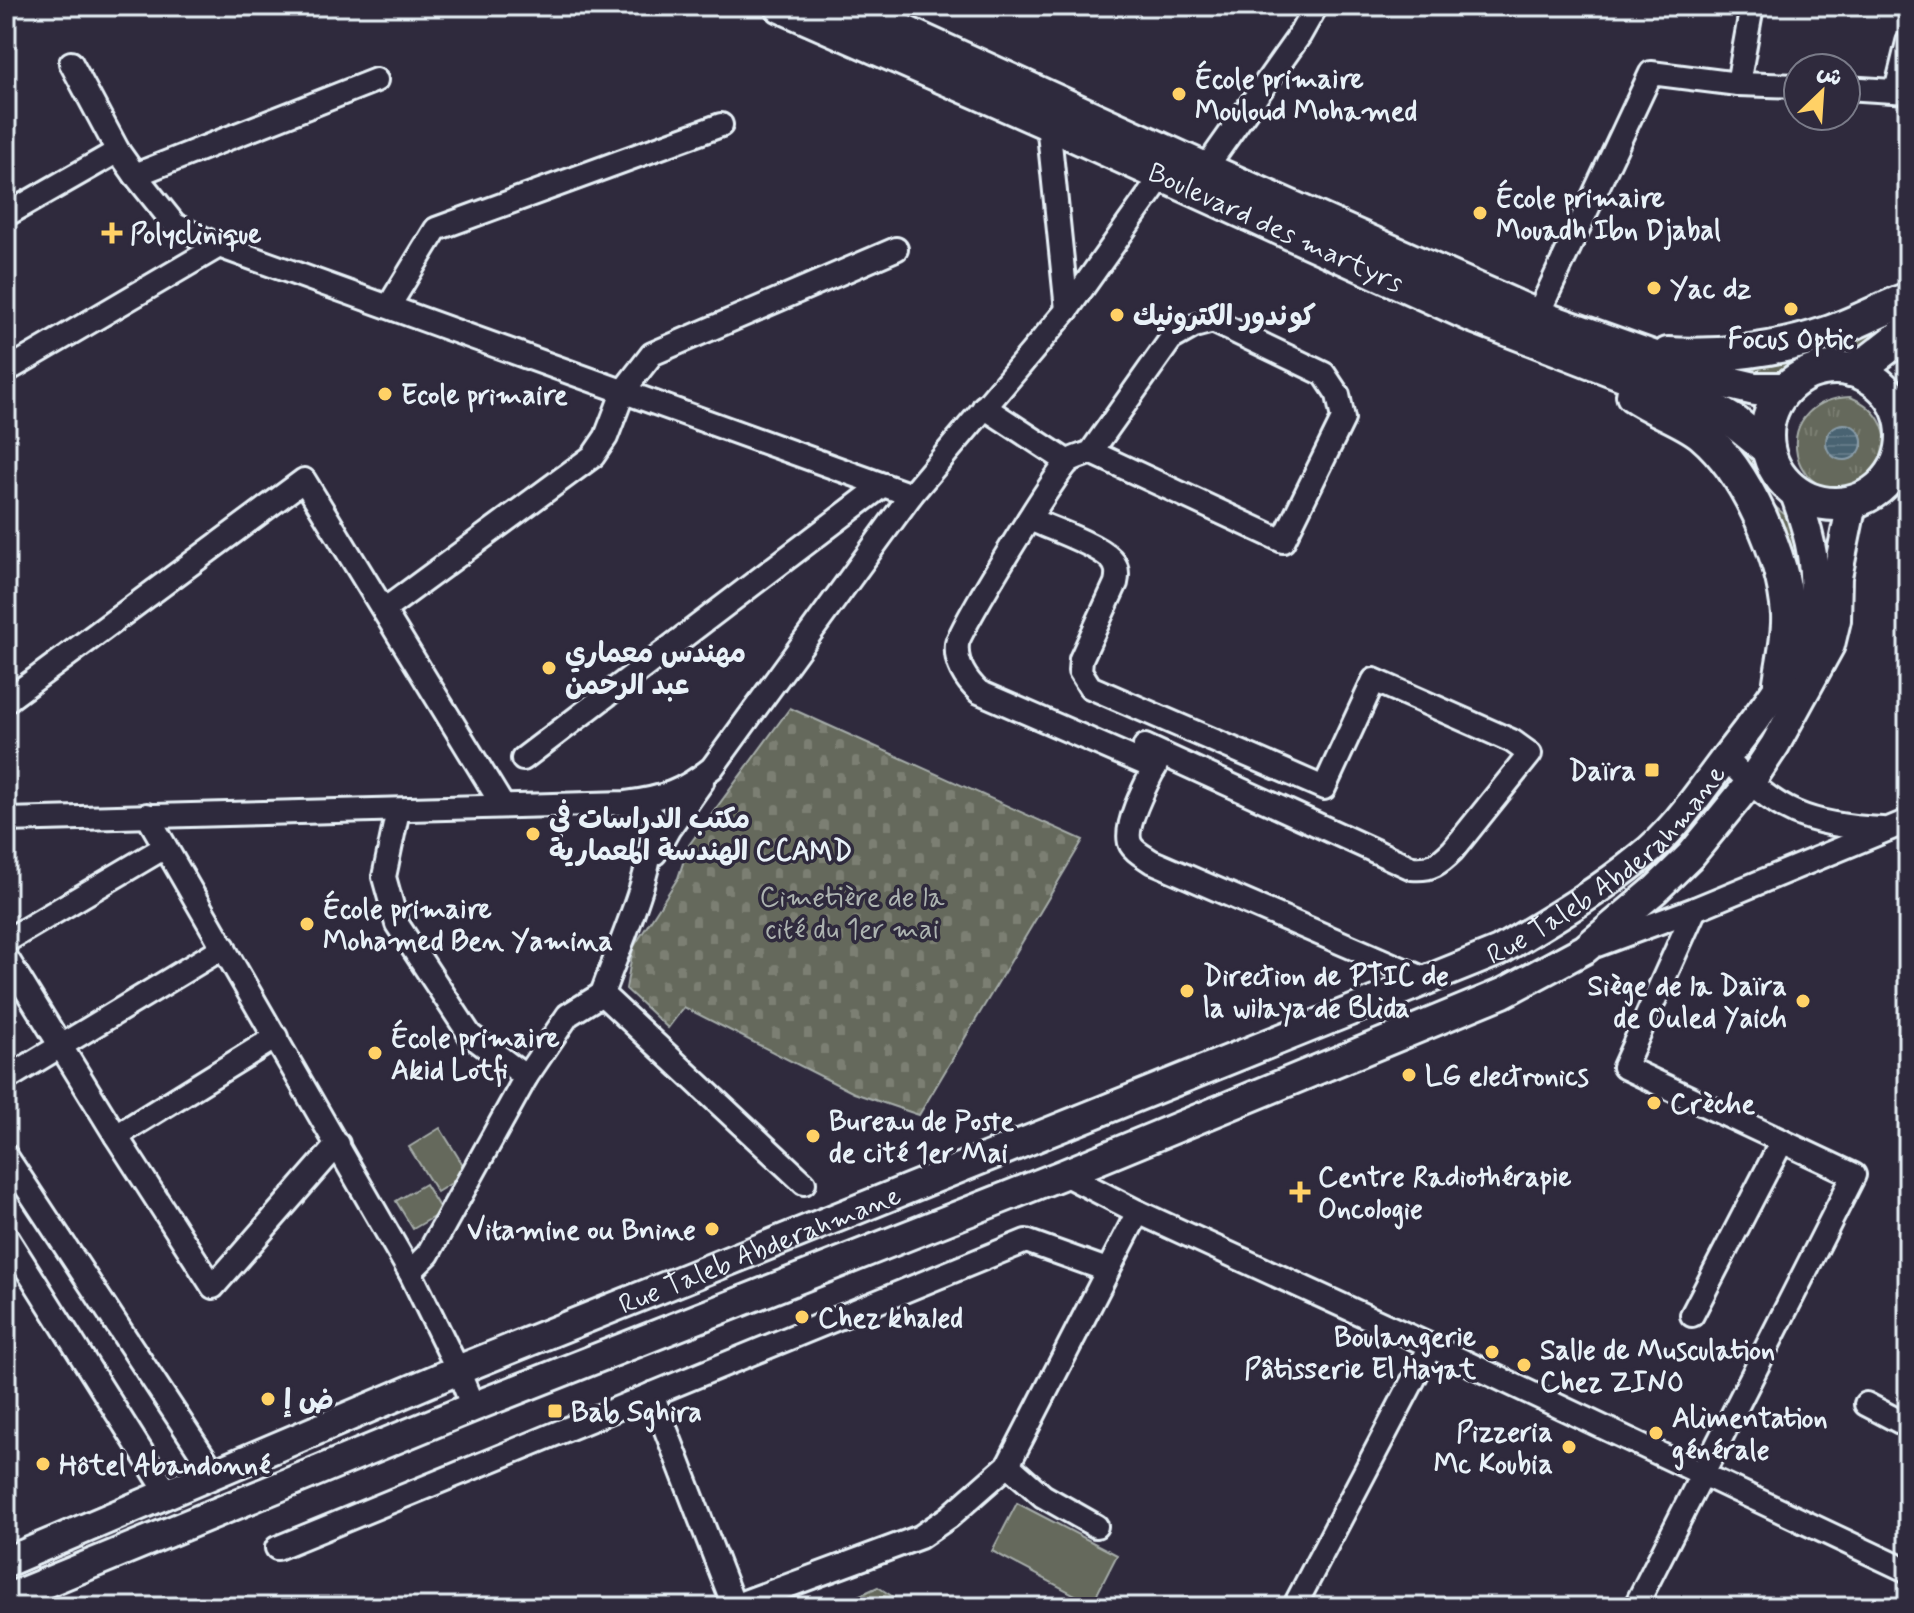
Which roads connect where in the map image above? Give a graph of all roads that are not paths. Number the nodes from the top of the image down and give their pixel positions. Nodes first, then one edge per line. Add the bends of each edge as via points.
1 (847, 6) edge
2 (1316, 6) edge
3 (1752, 6) edge
4 (796, 9) edge
5 (1908, 42) edge
6 (71, 63) dead end
7 (376, 80) dead end
8 (1738, 84) junction
9 (1782, 85) edge
10 (1862, 89) edge
11 (1902, 91) edge
12 (1048, 123) junction
13 (721, 125) dead end
14 (118, 151) junction
15 (1205, 169) junction
16 (135, 175) junction
17 (1162, 176) junction
18 (6, 215) edge
19 (219, 246) junction
20 (896, 249) dead end
21 (1906, 304) edge
22 (389, 306) junction
23 (1067, 310) junction
24 (1537, 316) junction
25 (1638, 352) junction
26 (1589, 361) junction
27 (1861, 364) junction
28 (6, 371) edge
29 (1785, 389) junction
30 (624, 390) junction
31 (984, 407) junction
32 (1905, 438) edge
33 (1768, 449) junction
34 (1091, 452) junction
35 (1068, 462) junction
36 (883, 485) junction
37 (1794, 491) junction
38 (911, 495) junction
39 (1852, 503) junction
40 (1029, 519) junction
41 (384, 610) junction
42 (1789, 693) junction
43 (6, 701) edge
44 (1159, 715) junction
45 (1150, 757) junction
46 (1726, 758) junction
47 (523, 759) dead end
48 (712, 768) junction
49 (1749, 784) junction
50 (640, 802) junction
51 (503, 806) junction
52 (398, 810) junction
53 (147, 815) junction
54 (6, 820) edge
55 (1898, 826) edge
56 (165, 847) junction
57 (645, 872) junction
58 (1695, 909) junction
59 (6, 941) edge
60 (224, 947) junction
61 (1585, 949) junction
62 (6, 957) edge
63 (1430, 981) junction
64 (602, 994) junction
65 (276, 1037) junction
66 (62, 1047) junction
67 (526, 1077) junction
68 (6, 1079) edge
69 (116, 1136) junction
70 (1782, 1141) junction
71 (338, 1144) junction
72 (6, 1156) edge
73 (1064, 1174) junction
74 (804, 1183) dead end
75 (1138, 1212) junction
76 (6, 1236) edge
77 (1107, 1270) junction
78 (410, 1272) junction
79 (1692, 1315) dead end
80 (1431, 1346) junction
81 (458, 1370) junction
82 (652, 1394) junction
83 (1866, 1404) dead end
84 (473, 1407) junction
85 (1908, 1426) edge
86 (1008, 1465) junction
87 (215, 1474) junction
88 (1703, 1475) junction
89 (168, 1494) junction
90 (1096, 1526) dead end
91 (277, 1548) dead end
92 (6, 1562) edge
93 (1908, 1571) edge
94 (10, 1601) edge
95 (759, 1602) edge
96 (732, 1606) edge
97 (1294, 1607) edge
98 (1635, 1607) edge

1 - 15 highway, Boulevard des martyrs
2 - 15 street
3 - 8 street
4 - 12 highway, Boulevard des martyrs
5 - 11 street
6 - 14 street
7 - 16 street
8 - 9 street
8 - 24 street via 1651,73
10 - 11 street
12 - 17 highway, Boulevard des martyrs
12 - 23 street
13 - 22 street via 436,229
14 - 16 street
14 - 18 street
15 - 24 highway, Boulevard des martyrs
16 - 19 street via 175,225
17 - 23 street
17 - 26 highway, Boulevard des martyrs via 1473,316
19 - 22 street
19 - 28 street
20 - 30 street via 652,354
21 - 25 highway via 1785,345 1690,355
21 - 27 highway
22 - 30 street
23 - 31 street
24 - 25 highway, Boulevard des martyrs
25 - 29 highway, Boulevard des martyrs via 1736,385
26 - 33 highway, Boulevard des martyrs via 1711,408
26 - 42 highway via 1639,399 1699,431 1734,470 1764,526 1783,579
27 - 29 highway via 1815,371
27 - 32 highway via 1897,408
29 - 33 highway via 1769,417
30 - 36 street
30 - 41 street via 593,456
31 - 35 street
31 - 38 street
32 - 39 highway via 1885,483
33 - 37 highway via 1777,473
34 - 34 street via 1283,541 1343,419 1338,395 1324,374 1213,321 1171,339
34 - 35 street
35 - 40 street
36 - 38 street
36 - 47 street
37 - 39 highway via 1822,503
37 - 42 main road, Rue Taleb Abderahmane via 1814,557 1815,584 1810,623
38 - 48 street
39 - 42 main road via 1830,645
40 - 44 street via 1112,560 1116,583 1080,671 1090,687
40 - 45 street via 960,634 961,669 979,692
41 - 43 street via 304,480
41 - 51 street
42 - 46 main road, Rue Taleb Abderahmane via 1758,716
42 - 49 main road, Rue Taleb Abderahmane
44 - 45 street
44 - 45 street via 1324,788 1374,680 1512,741 1530,754 1453,850 1440,864 1424,869
45 - 63 street via 1129,824 1131,845 1139,853
46 - 49 street
46 - 63 main road, Rue Taleb Abderahmane via 1641,858 1499,951
48 - 50 street via 687,788
48 - 57 street
49 - 55 street via 1779,806 1806,817 1843,827
49 - 61 main road, Rue Taleb Abderahmane via 1691,855
50 - 51 street
50 - 57 street via 654,818
51 - 52 street
52 - 53 street
52 - 67 street via 384,877 397,924 470,1035
53 - 54 street
53 - 56 street
55 - 58 street
56 - 59 street
56 - 60 street
57 - 64 street
58 - 61 street
58 - 70 street via 1624,1067
60 - 65 street
60 - 66 street
61 - 73 main road, Rue Taleb Abderahmane via 1503,993
62 - 66 street
63 - 81 main road, Rue Taleb Abderahmane
64 - 67 street via 568,1015
64 - 74 street
65 - 69 street
65 - 71 street
66 - 68 street
66 - 69 street
67 - 78 street via 428,1254
69 - 71 street via 213,1287
70 - 79 street
70 - 88 street via 1854,1175
71 - 78 street
72 - 87 street
73 - 75 street
73 - 84 main road, Rue Taleb Abderahmane
75 - 77 street
75 - 80 street
76 - 89 street
77 - 82 street via 1026,1241
77 - 86 street
78 - 81 street
80 - 88 street
80 - 97 street
81 - 84 street
81 - 87 main road, Rue Taleb Abderahmane
82 - 91 street
82 - 96 street
83 - 85 street
84 - 94 main road, Rue Taleb Abderahmane
86 - 90 street via 1043,1496
86 - 95 street via 920,1537
87 - 89 main road, Rue Taleb Abderahmane
88 - 93 street
88 - 98 street
89 - 92 main road, Rue Taleb Abderahmane
95 - 96 street

